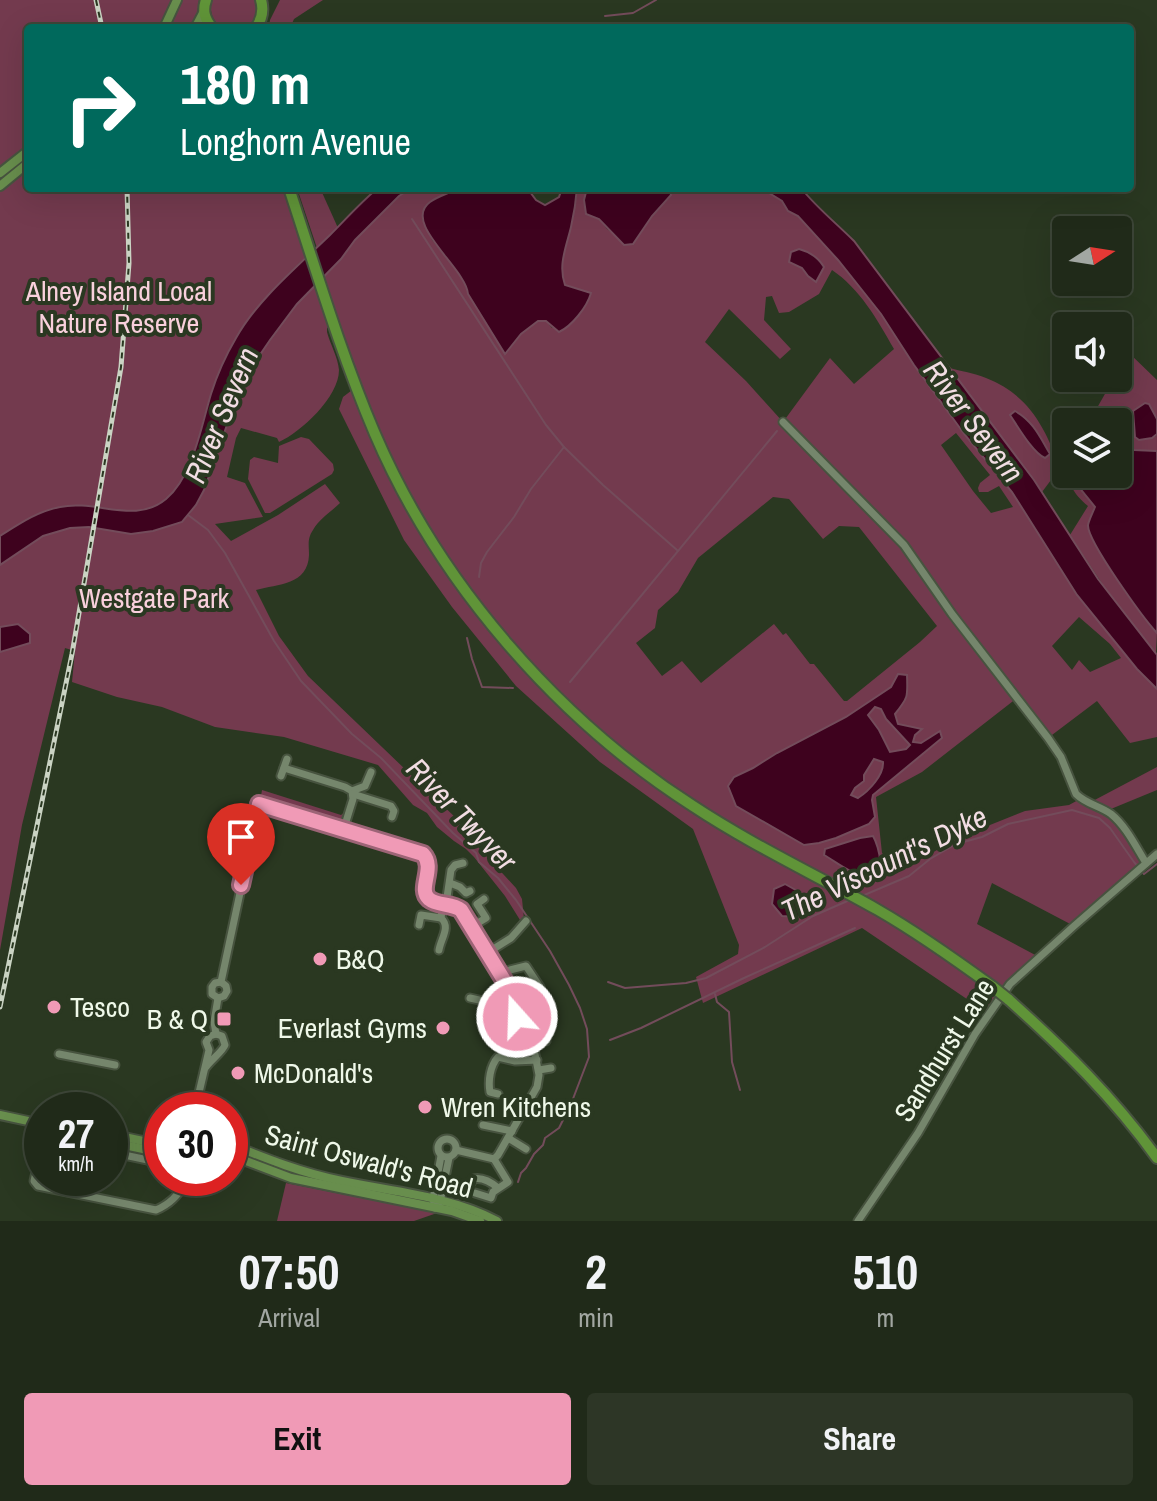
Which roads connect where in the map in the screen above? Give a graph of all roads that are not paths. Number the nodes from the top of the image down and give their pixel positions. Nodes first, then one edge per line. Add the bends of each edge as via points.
1 (177, 0) edge
2 (264, 2) edge
3 (205, 4) edge
4 (166, 24) edge
5 (197, 24) edge
6 (209, 24) edge
7 (259, 24) edge
8 (24, 154) edge
9 (24, 166) edge
10 (0, 173) edge
11 (0, 186) edge
12 (290, 192) edge
13 (783, 422) dead end
14 (284, 768) dead end
15 (371, 772) dead end
16 (352, 793) junction
17 (392, 817) dead end
18 (344, 828) junction
19 (1157, 854) edge
20 (463, 863) dead end
21 (1146, 863) junction
22 (450, 883) junction
23 (470, 891) dead end
24 (484, 899) dead end
25 (444, 904) junction
26 (437, 918) junction
27 (526, 921) dead end
28 (419, 925) dead end
29 (430, 927) dead end
30 (471, 927) junction
31 (439, 950) dead end
32 (487, 953) junction
33 (501, 975) junction
34 (507, 985) junction
35 (532, 995) dead end
36 (470, 998) dead end
37 (550, 1007) dead end
38 (517, 1017) junction
39 (525, 1025) junction
40 (216, 1034) junction
41 (498, 1037) dead end
42 (546, 1041) dead end
43 (533, 1045) junction
44 (213, 1052) junction
45 (59, 1054) dead end
46 (537, 1060) junction
47 (115, 1065) dead end
48 (551, 1068) dead end
49 (539, 1070) junction
50 (199, 1092) edge
51 (498, 1094) dead end
52 (0, 1115) edge
53 (24, 1120) edge
54 (519, 1120) junction
55 (483, 1125) dead end
56 (527, 1125) dead end
57 (510, 1134) junction
58 (526, 1149) dead end
59 (456, 1150) junction
60 (248, 1151) edge
61 (445, 1157) junction
62 (1157, 1158) edge
63 (494, 1159) junction
64 (248, 1162) edge
65 (471, 1183) dead end
66 (498, 1188) junction
67 (475, 1193) dead end
68 (87, 1196) edge
69 (173, 1196) edge
70 (436, 1204) junction
71 (480, 1221) edge
72 (497, 1221) edge
73 (858, 1221) edge

1 - 4 main road
2 - 7 highway
3 - 5 main road
3 - 6 highway
8 - 10 main road
9 - 11 main road
12 - 62 highway, bridge via 363,403 393,472 458,582 515,654 590,729 690,805 877,909 993,987 1101,1087
13 - 21 street via 904,545 1048,738 1076,794 1110,813
14 - 16 street
15 - 16 street via 365,786
16 - 17 street via 391,806
16 - 18 street
18 - 25 street via 423,854 428,864 426,896
18 - 40 street via 259,804 221,982 212,987 218,998
19 - 21 street, Sandhurst Lane
20 - 22 street via 451,870
21 - 73 street, Sandhurst Lane via 1010,984
22 - 23 street
22 - 25 street
24 - 30 street via 477,904 486,918
25 - 26 street
25 - 30 street via 458,907
26 - 28 street via 421,915
26 - 29 street
26 - 31 street via 446,925
27 - 32 street
30 - 32 street
32 - 33 street
33 - 34 street
33 - 35 street via 526,966 540,987
34 - 36 street via 496,994 495,1003
34 - 38 street
37 - 39 street
38 - 39 street
38 - 41 street via 501,1025
39 - 43 street
40 - 44 street via 206,1044
40 - 44 street via 225,1042
42 - 43 street
43 - 46 street
44 - 50 street
45 - 47 street
46 - 49 street
46 - 51 street via 498,1057 489,1088
48 - 49 street
49 - 54 street via 537,1087
52 - 53 main road
54 - 56 street
54 - 57 street
55 - 57 street
57 - 58 street
57 - 63 street
59 - 61 street
59 - 61 street via 454,1142 443,1140 438,1149
59 - 63 street
60 - 70 main road, Saint Oswald's Road via 295,1170
61 - 70 street
63 - 66 street via 508,1182
64 - 70 main road, Saint Oswald's Road via 291,1178
65 - 66 street via 475,1178
66 - 67 street via 491,1198
68 - 69 street via 156,1210
70 - 71 main road, Saint Oswald's Road
70 - 72 main road, Saint Oswald's Road via 467,1207

